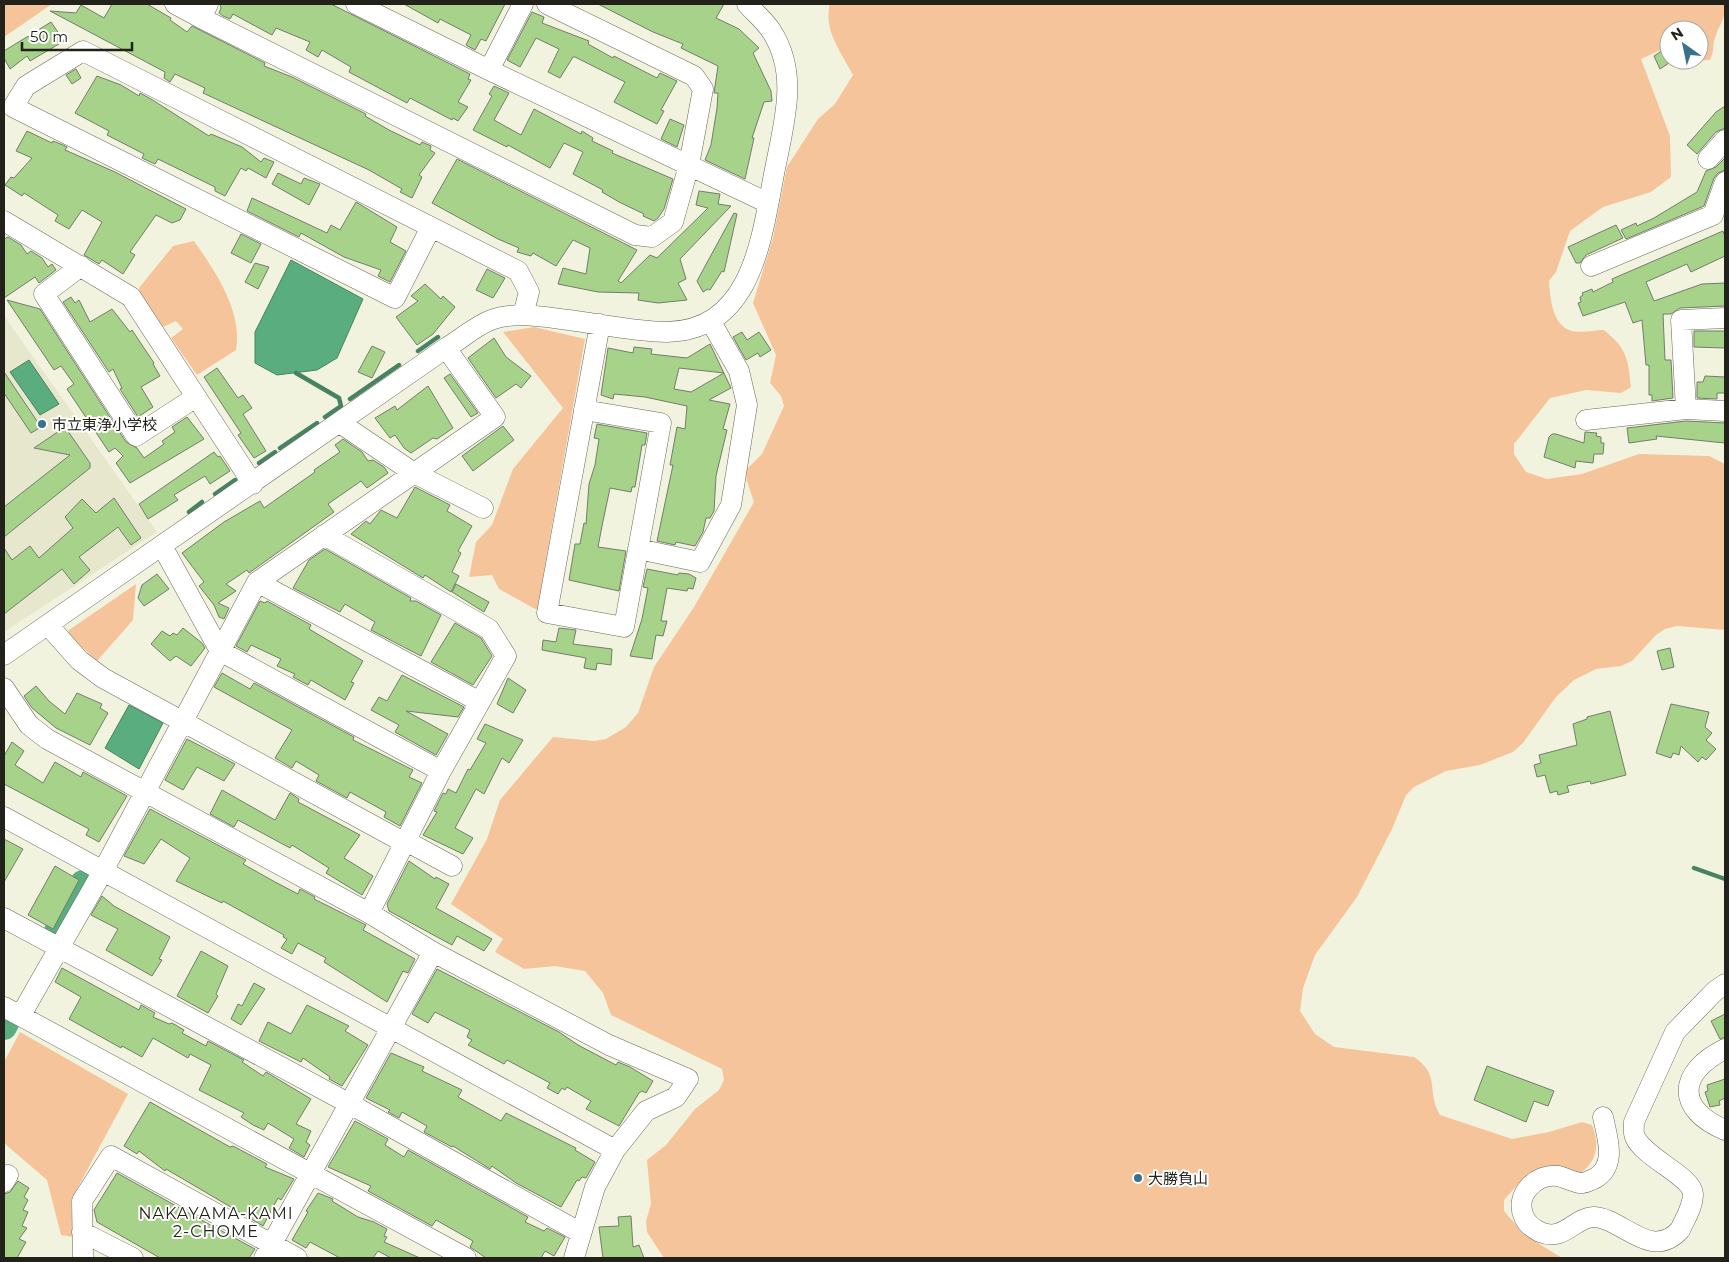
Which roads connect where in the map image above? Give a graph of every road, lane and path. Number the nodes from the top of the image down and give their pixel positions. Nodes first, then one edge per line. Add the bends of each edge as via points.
1 (175, 4) edge
2 (356, 4) edge
3 (523, 4) edge
4 (547, 4) edge
5 (747, 4) edge
6 (205, 11) edge
7 (489, 70) junction
8 (1725, 140) edge
9 (1708, 159) dead end
10 (689, 165) junction
11 (1725, 182) edge
12 (768, 203) junction
13 (4, 222) edge
14 (431, 227) junction
15 (81, 266) junction
16 (1591, 266) dead end
17 (523, 315) junction
18 (1725, 318) edge
19 (711, 322) junction
20 (600, 324) junction
21 (446, 348) junction
22 (196, 397) junction
23 (1686, 409) junction
24 (584, 410) junction
25 (1725, 411) edge
26 (1586, 420) dead end
27 (340, 423) junction
28 (414, 473) junction
29 (253, 484) junction
30 (483, 508) dead end
31 (324, 535) junction
32 (162, 546) junction
33 (638, 549) junction
34 (258, 582) junction
35 (48, 625) junction
36 (220, 651) junction
37 (4, 655) edge
38 (4, 688) edge
39 (480, 702) junction
40 (183, 722) junction
41 (441, 771) junction
42 (146, 791) junction
43 (4, 817) edge
44 (406, 842) junction
45 (452, 866) dead end
46 (103, 871) junction
47 (369, 913) junction
48 (4, 918) edge
49 (58, 948) junction
50 (433, 952) junction
51 (1725, 984) edge
52 (12, 1011) edge
53 (391, 1027) junction
54 (1725, 1049) edge
55 (350, 1104) junction
56 (1603, 1117) dead end
57 (1725, 1130) edge
58 (615, 1150) junction
59 (312, 1175) junction
60 (82, 1232) junction
61 (582, 1233) junction
62 (268, 1251) edge
63 (83, 1258) edge
64 (133, 1258) edge
65 (297, 1258) edge
66 (466, 1258) edge
67 (574, 1258) edge

1 - 6 street
2 - 7 street
3 - 7 street
4 - 10 street via 694,76 703,89
5 - 12 street via 772,31 787,67 788,107
6 - 10 street via 635,235 652,237 673,222
7 - 10 street
8 - 9 street
10 - 12 street
11 - 16 street via 1713,215
12 - 19 street via 764,230 750,272 734,303
13 - 15 street
14 - 14 street via 83,51 26,86 14,107 395,298
14 - 17 street via 518,271 529,292
15 - 22 street via 131,297
15 - 22 street via 44,294 136,436
17 - 20 street
17 - 21 street via 491,320
18 - 23 street via 1681,320
19 - 20 street via 698,328 666,332
19 - 33 street via 739,371 747,405 731,505 700,562
20 - 24 street
21 - 27 street
21 - 28 street via 495,417
22 - 29 street
23 - 25 street
23 - 26 street
24 - 33 street via 661,423
24 - 33 street via 548,613 624,627
27 - 28 street
27 - 29 street
28 - 30 street
28 - 31 street
29 - 32 street
31 - 34 street
31 - 39 street via 489,628 506,656
32 - 35 street
32 - 36 street
34 - 36 street
34 - 39 street
35 - 37 street
35 - 40 street via 79,660 103,678
36 - 40 street
36 - 41 street
38 - 42 street via 29,725 46,738
39 - 41 street
40 - 42 street
40 - 44 street
41 - 44 street
42 - 46 street
42 - 47 street
43 - 46 street
44 - 45 street
44 - 47 street
46 - 49 street
46 - 53 street
47 - 50 street
48 - 49 street
49 - 52 street
49 - 55 street
50 - 53 street
50 - 58 street via 609,1045 688,1079 676,1097 646,1111
51 - 56 street via 1675,1032 1634,1122 1634,1136 1643,1149 1689,1183 1693,1194 1690,1211 1674,1241 1662,1249 1647,1249 1632,1243 1603,1219 1591,1217 1565,1231 1548,1235 1533,1229 1524,1217 1521,1202 1524,1191 1536,1181 1557,1176 1582,1184 1597,1178 1607,1166 1610,1152
52 - 59 street
53 - 55 street
53 - 58 street
54 - 57 street via 1710,1057 1693,1073 1688,1091 1695,1112 1710,1124
55 - 59 street
55 - 61 street
58 - 61 street via 594,1187
59 - 62 street
59 - 66 street
60 - 62 street via 82,1201 111,1156
60 - 63 street
60 - 64 street
61 - 67 street
62 - 65 street

